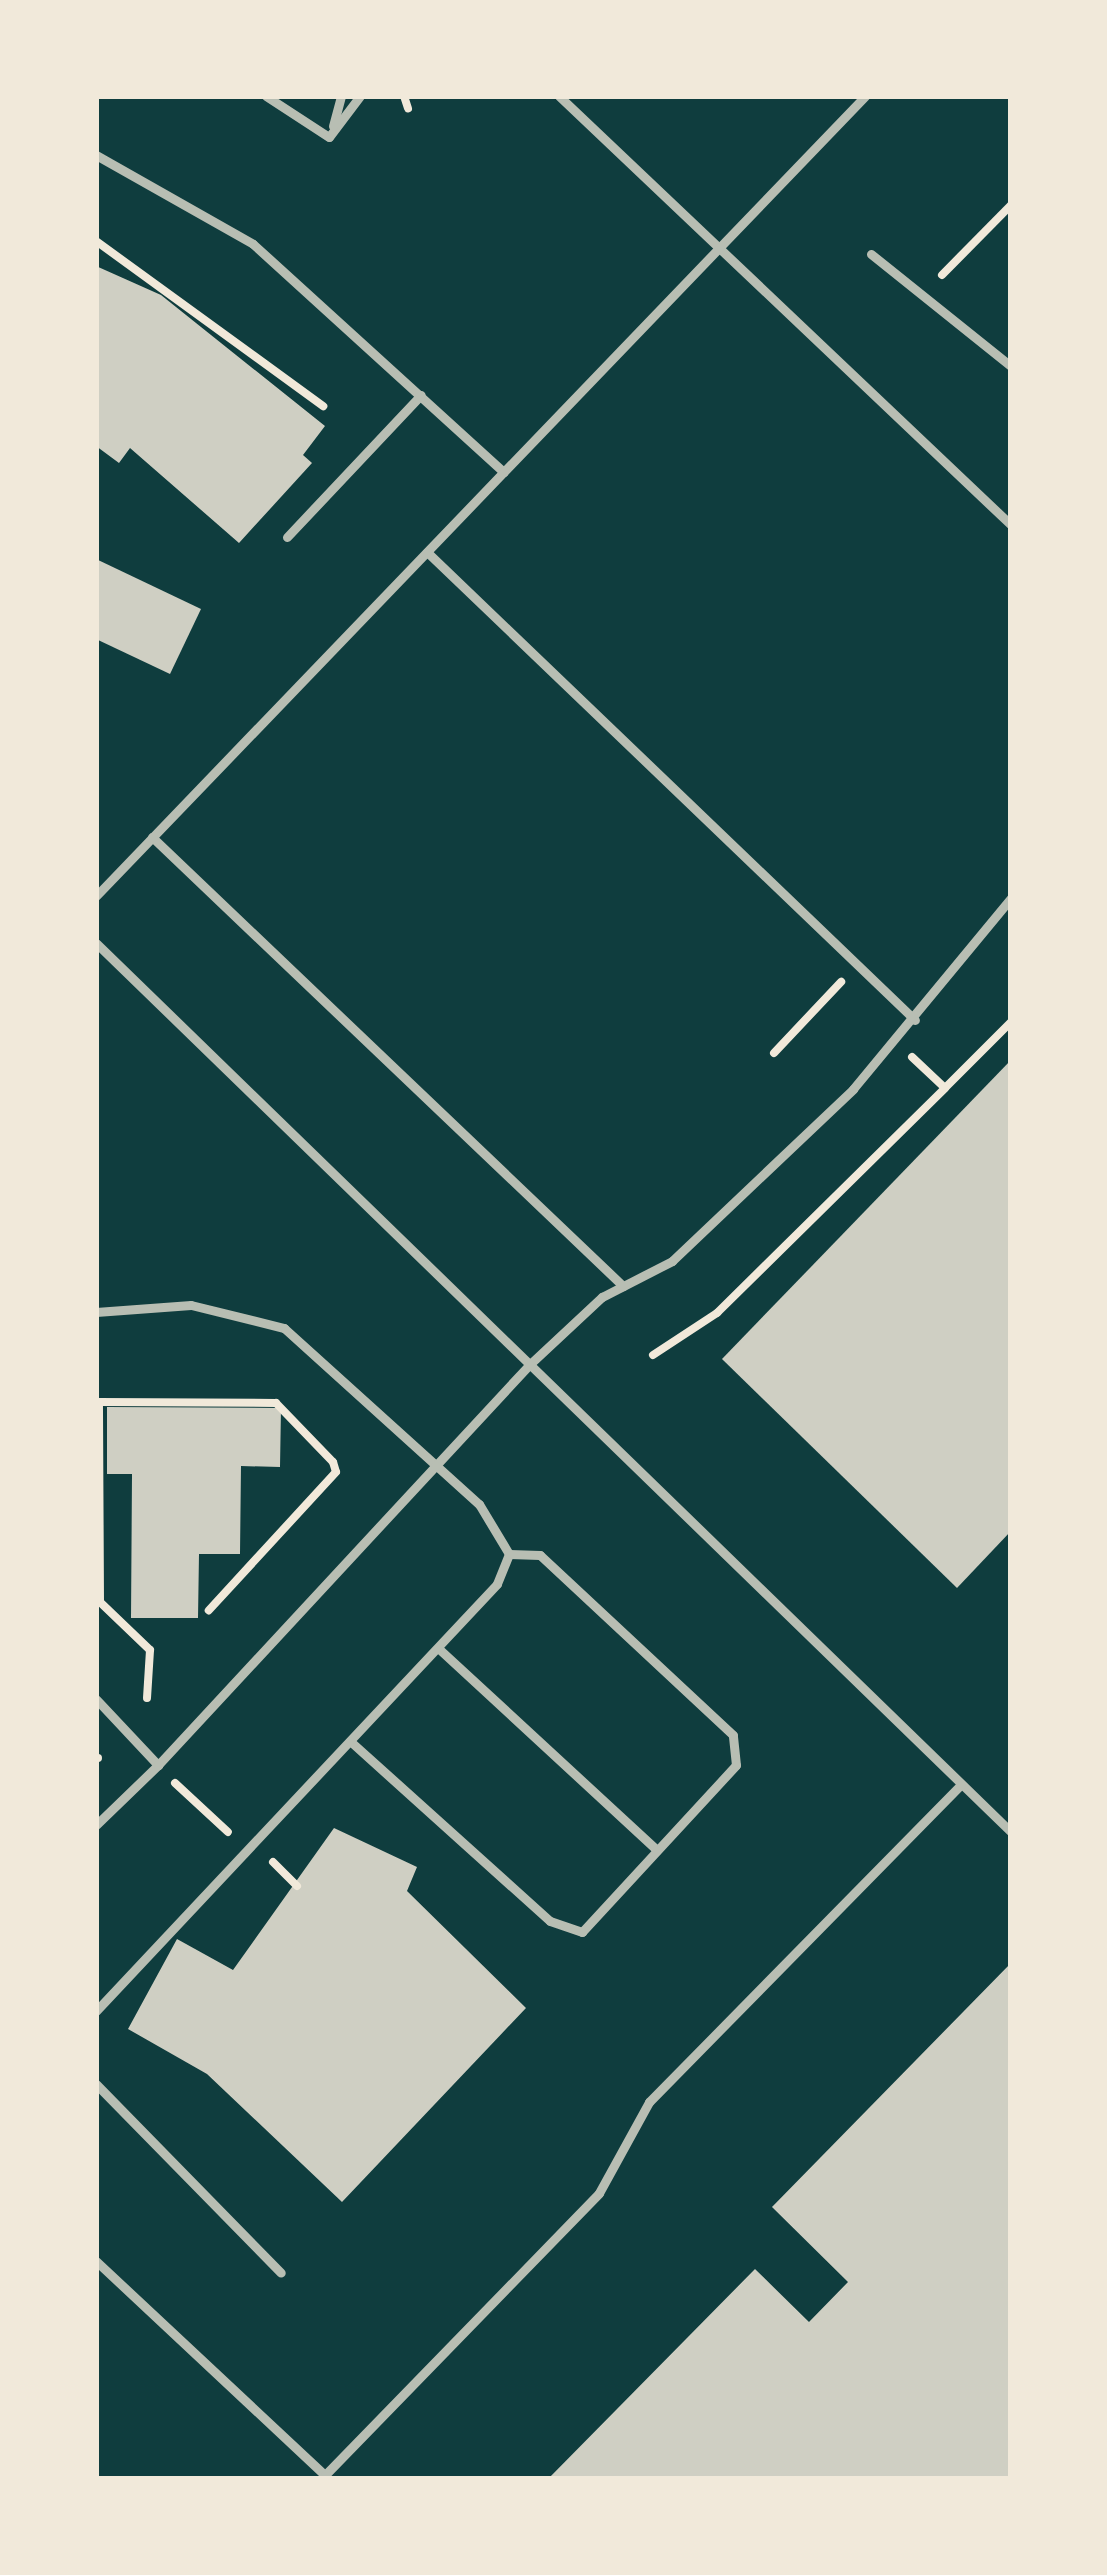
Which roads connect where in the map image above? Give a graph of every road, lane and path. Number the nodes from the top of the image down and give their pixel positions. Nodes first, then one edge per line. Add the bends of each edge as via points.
1 (266, 96) edge
2 (341, 96) edge
3 (359, 96) edge
4 (404, 96) edge
5 (559, 96) edge
6 (866, 96) edge
7 (408, 108) dead end
8 (329, 137) junction
9 (96, 155) edge
10 (1011, 205) edge
11 (96, 241) edge
12 (719, 248) junction
13 (871, 254) dead end
14 (942, 275) dead end
15 (1011, 366) edge
16 (422, 395) junction
17 (322, 406) dead end
18 (504, 472) junction
19 (1011, 525) edge
20 (287, 537) dead end
21 (427, 552) junction
22 (152, 837) junction
23 (96, 896) edge
24 (1011, 898) edge
25 (96, 944) edge
26 (842, 982) dead end
27 (915, 1020) junction
28 (1011, 1022) edge
29 (773, 1053) dead end
30 (910, 1056) dead end
31 (945, 1088) junction
32 (623, 1286) junction
33 (96, 1312) edge
34 (653, 1355) dead end
35 (530, 1365) junction
36 (433, 1468) junction
37 (509, 1554) junction
38 (209, 1610) dead end
39 (437, 1648) junction
40 (147, 1698) dead end
41 (96, 1699) edge
42 (350, 1741) junction
43 (158, 1765) junction
44 (175, 1784) dead end
45 (962, 1786) junction
46 (96, 1825) edge
47 (229, 1832) dead end
48 (1011, 1832) edge
49 (657, 1850) junction
50 (273, 1862) dead end
51 (297, 1886) dead end
52 (96, 2011) edge
53 (96, 2084) edge
54 (96, 2261) edge
55 (281, 2273) dead end
56 (327, 2477) edge

1 - 8 lane
2 - 8 lane
3 - 8 lane
4 - 7 path
5 - 12 lane
6 - 12 lane
9 - 16 lane via 253,244
10 - 14 path
11 - 17 path
12 - 18 lane
12 - 19 lane
13 - 15 lane
16 - 18 lane
16 - 20 lane
18 - 21 lane
21 - 22 lane
21 - 27 lane
22 - 23 lane
22 - 32 lane
24 - 27 lane
25 - 35 lane
26 - 29 path
27 - 32 lane via 672,1261
28 - 31 path
30 - 31 path
31 - 34 path via 717,1313
32 - 35 lane
33 - 36 lane via 191,1305 284,1328
35 - 36 lane
35 - 45 lane
36 - 37 lane via 478,1504
36 - 43 lane
37 - 39 lane via 497,1584
37 - 49 lane via 540,1555 734,1735 736,1765
38 - 40 path via 336,1472 333,1462 276,1403 99,1402 100,1602 150,1650
39 - 42 lane
39 - 49 lane
41 - 43 lane
42 - 49 lane via 550,1922 582,1932
42 - 52 lane
43 - 46 lane
44 - 47 path
45 - 48 lane
45 - 56 lane via 649,2102 599,2193
50 - 51 path
53 - 55 lane
54 - 56 lane

